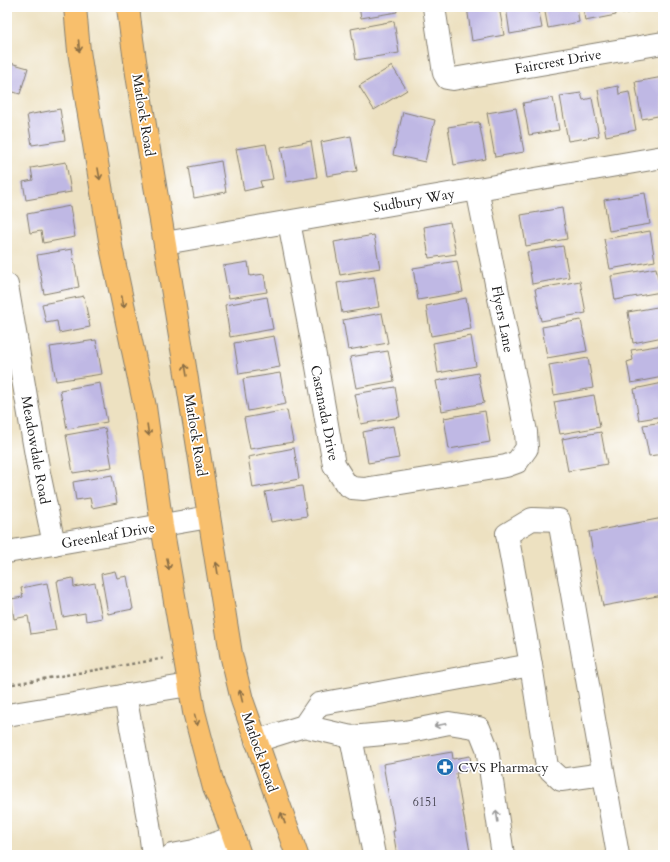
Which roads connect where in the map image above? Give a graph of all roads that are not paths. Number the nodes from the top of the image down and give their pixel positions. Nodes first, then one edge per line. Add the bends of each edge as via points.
1 (76, 7) edge
2 (128, 7) edge
3 (434, 7) edge
4 (663, 43) edge
5 (663, 157) edge
6 (477, 189) junction
7 (289, 222) junction
8 (165, 242) junction
9 (7, 285) edge
10 (527, 448) joint
11 (209, 518) junction
12 (162, 526) junction
13 (54, 544) junction
14 (7, 552) edge
15 (531, 665) junction
16 (189, 686) junction
17 (125, 695) junction
18 (7, 715) edge
19 (304, 726) junction
20 (351, 737) junction
21 (256, 741) junction
22 (604, 774) junction
23 (237, 846) edge
24 (153, 855) edge
25 (172, 855) edge
26 (297, 855) edge
27 (374, 855) edge
28 (503, 855) edge
29 (618, 855) edge

1 -> 12 main road via 79,51 91,126 112,252 145,407
2 - 8 main road, Matlock Road
3 - 4 street, Faircrest Drive via 444,73 447,78 453,80
5 - 6 street, Sudbury Way
6 - 7 street, Sudbury Way
6 - 10 street, Flyers Lane via 526,432
7 - 8 street, Sudbury Way
7 - 10 street, Castanada Drive via 334,465 346,484 352,488 364,489 506,466 517,462
11 -> 8 main road, Matlock Road
9 - 13 street, Meadowdale Road via 39,473
11 - 12 street, Greenleaf Drive
21 -> 11 main road, Matlock Road via 242,700 231,654
12 - 13 street, Greenleaf Drive
12 -> 16 main road
13 - 14 street, Greenleaf Drive
15 - 19 street via 319,704
15 - 22 street via 547,766 561,780
15 - 22 street via 507,534 532,519 559,520
16 - 17 street
16 -> 23 main road via 214,788
17 - 18 street
17 - 24 street
19 - 20 street
19 - 21 street
20 - 27 street
28 -> 20 street via 487,748 479,728 449,723 404,732
26 -> 21 main road, Matlock Road
22 - 29 street
23 - 25 street

